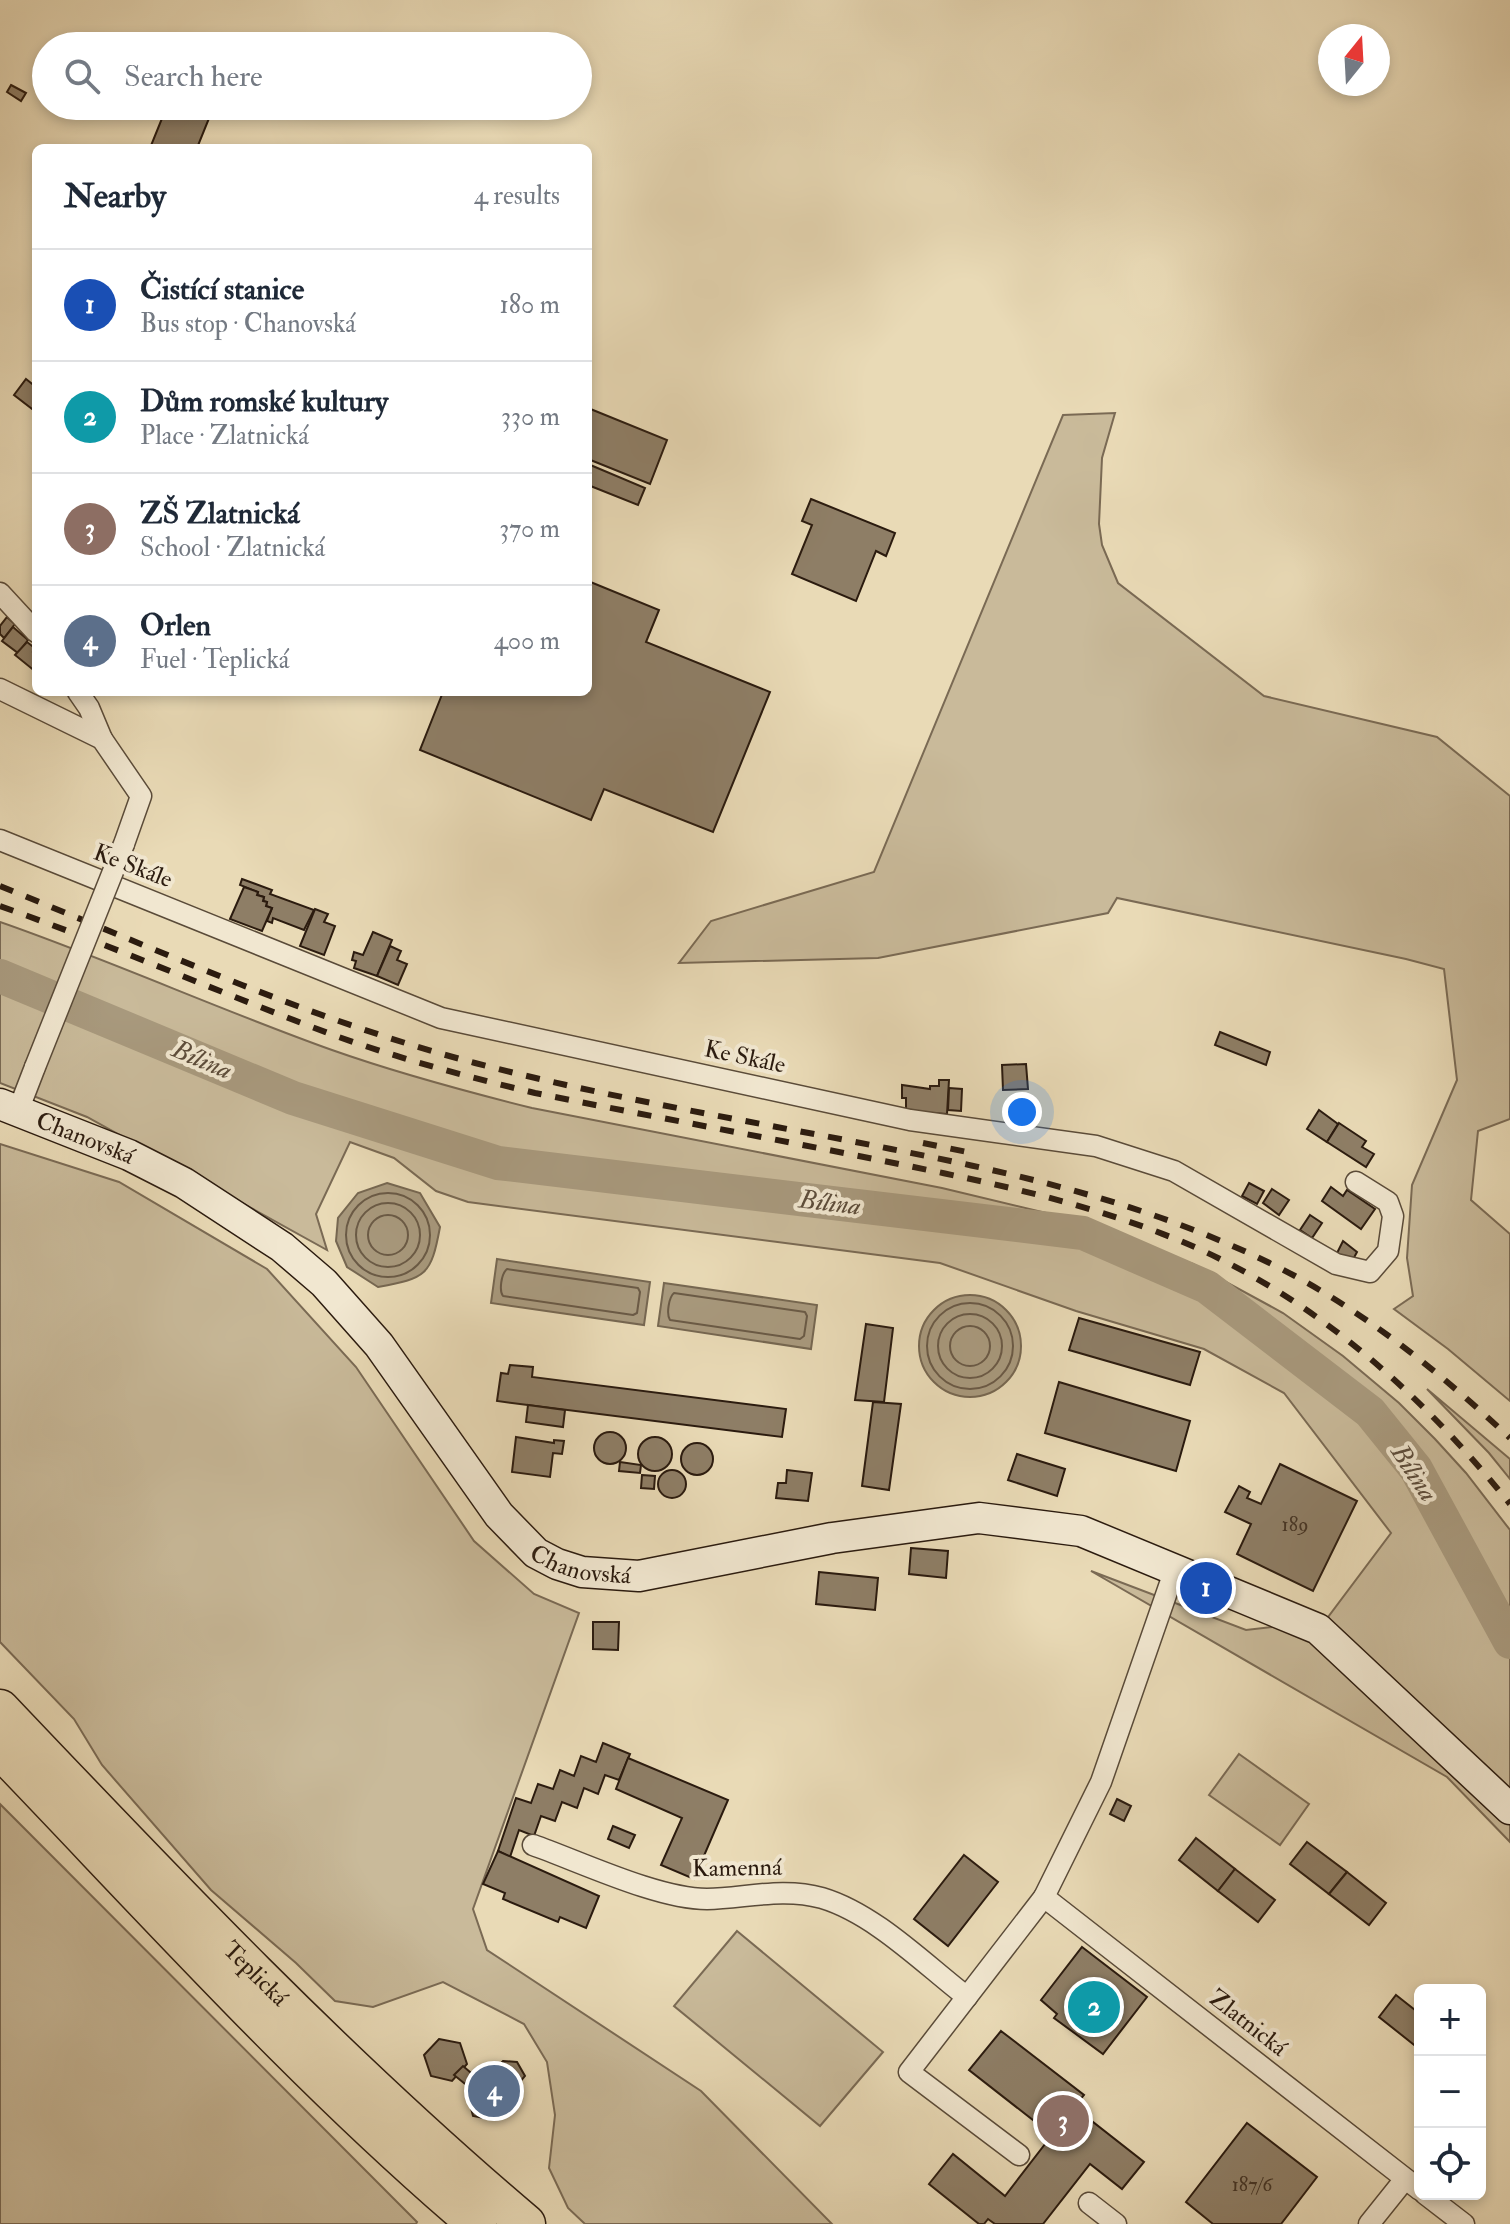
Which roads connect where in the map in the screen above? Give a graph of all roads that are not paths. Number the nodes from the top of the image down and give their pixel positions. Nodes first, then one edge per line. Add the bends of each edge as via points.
1 (0, 593) edge
2 (32, 628) edge
3 (0, 689) edge
4 (81, 696) edge
5 (102, 739) junction
6 (0, 840) edge
7 (9, 1107) edge
8 (1356, 1182) dead end
9 (1175, 1569) junction
10 (0, 1709) edge
11 (0, 1749) edge
12 (1510, 1809) edge
13 (533, 1845) dead end
14 (1044, 1897) junction
15 (967, 1997) junction
16 (1019, 2155) dead end
17 (1412, 2184) edge
18 (1433, 2200) edge
19 (1089, 2203) dead end
20 (477, 2224) edge
21 (526, 2224) edge
22 (1116, 2224) edge
23 (1369, 2224) edge
24 (1464, 2224) edge

1 - 2 street
3 - 5 street, Ke Skále
4 - 5 street
5 - 7 street, Ke Skále, bridge via 141,796 35,1067
6 - 8 street, Ke Skále via 441,1018 910,1120 1096,1146 1174,1171 1336,1264 1370,1272 1388,1251 1393,1216 1388,1202
7 - 9 street, Chanovská via 184,1183 282,1247 324,1283 379,1345 499,1515 536,1553 557,1564 582,1572 639,1576 832,1538 979,1518 1081,1531
9 - 12 street, Chanovská via 1318,1629
9 - 14 street via 1101,1782
10 - 21 highway, Teplická via 311,2030
11 - 20 highway, Teplická via 239,1997
13 - 15 street, Kamenná via 667,1894 707,1899 784,1892 821,1898 860,1913
14 - 15 street
14 - 17 street, Zlatnická
15 - 16 street via 909,2072
17 - 23 street
18 - 24 street
19 - 22 street

